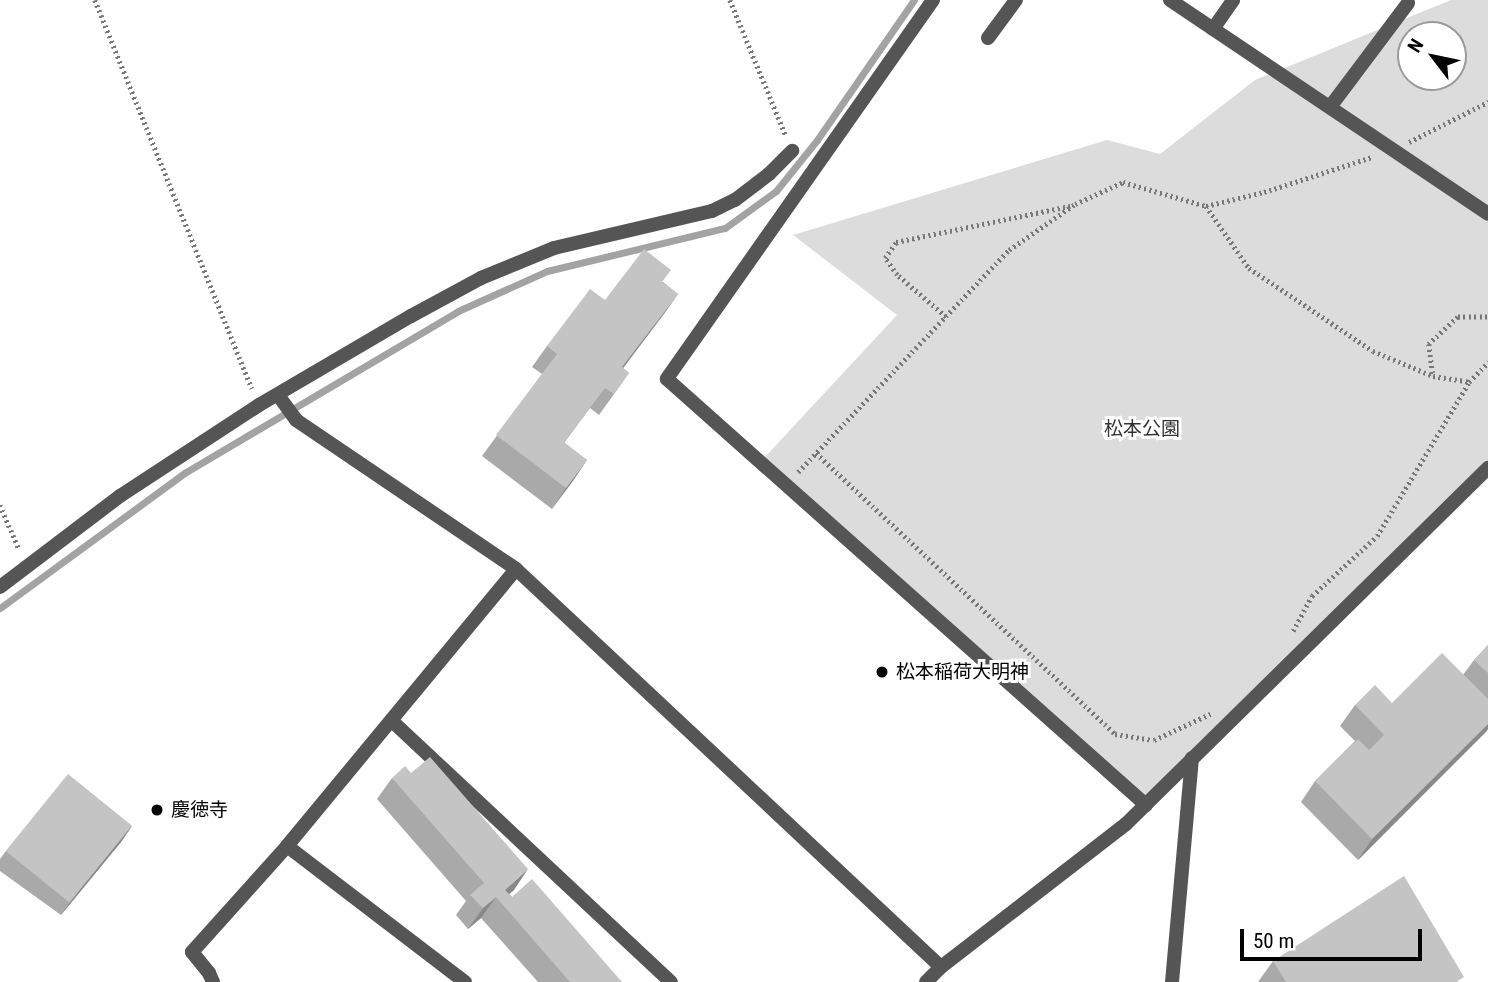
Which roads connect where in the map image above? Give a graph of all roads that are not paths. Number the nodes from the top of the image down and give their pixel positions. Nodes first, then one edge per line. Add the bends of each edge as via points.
1 (933, 0) edge
2 (1016, 0) edge
3 (1170, 0) edge
4 (1233, 0) edge
5 (1408, 3) dead end
6 (1213, 29) junction
7 (988, 37) dead end
8 (1330, 107) junction
9 (792, 151) road end
10 (1488, 214) edge
11 (278, 395) junction
12 (1488, 468) edge
13 (516, 569) junction
14 (0, 587) edge
15 (392, 721) junction
16 (1192, 758) junction
17 (1146, 804) junction
18 (287, 846) junction
19 (941, 967) junction
20 (213, 982) edge
21 (466, 982) edge
22 (671, 982) edge
23 (926, 982) edge
24 (1172, 982) edge

1 - 17 street via 667,379
2 - 7 street
3 - 6 street
4 - 6 street
5 - 8 street
6 - 8 street
8 - 10 street
9 - 11 street via 735,200 712,211 554,248 481,278
11 - 13 street via 296,420
11 - 14 street via 120,496
12 - 16 street
13 - 15 street
13 - 19 street
15 - 18 street
15 - 22 street
16 - 17 street
16 - 24 street
17 - 19 street
18 - 20 street via 192,952
18 - 21 street
19 - 23 street

